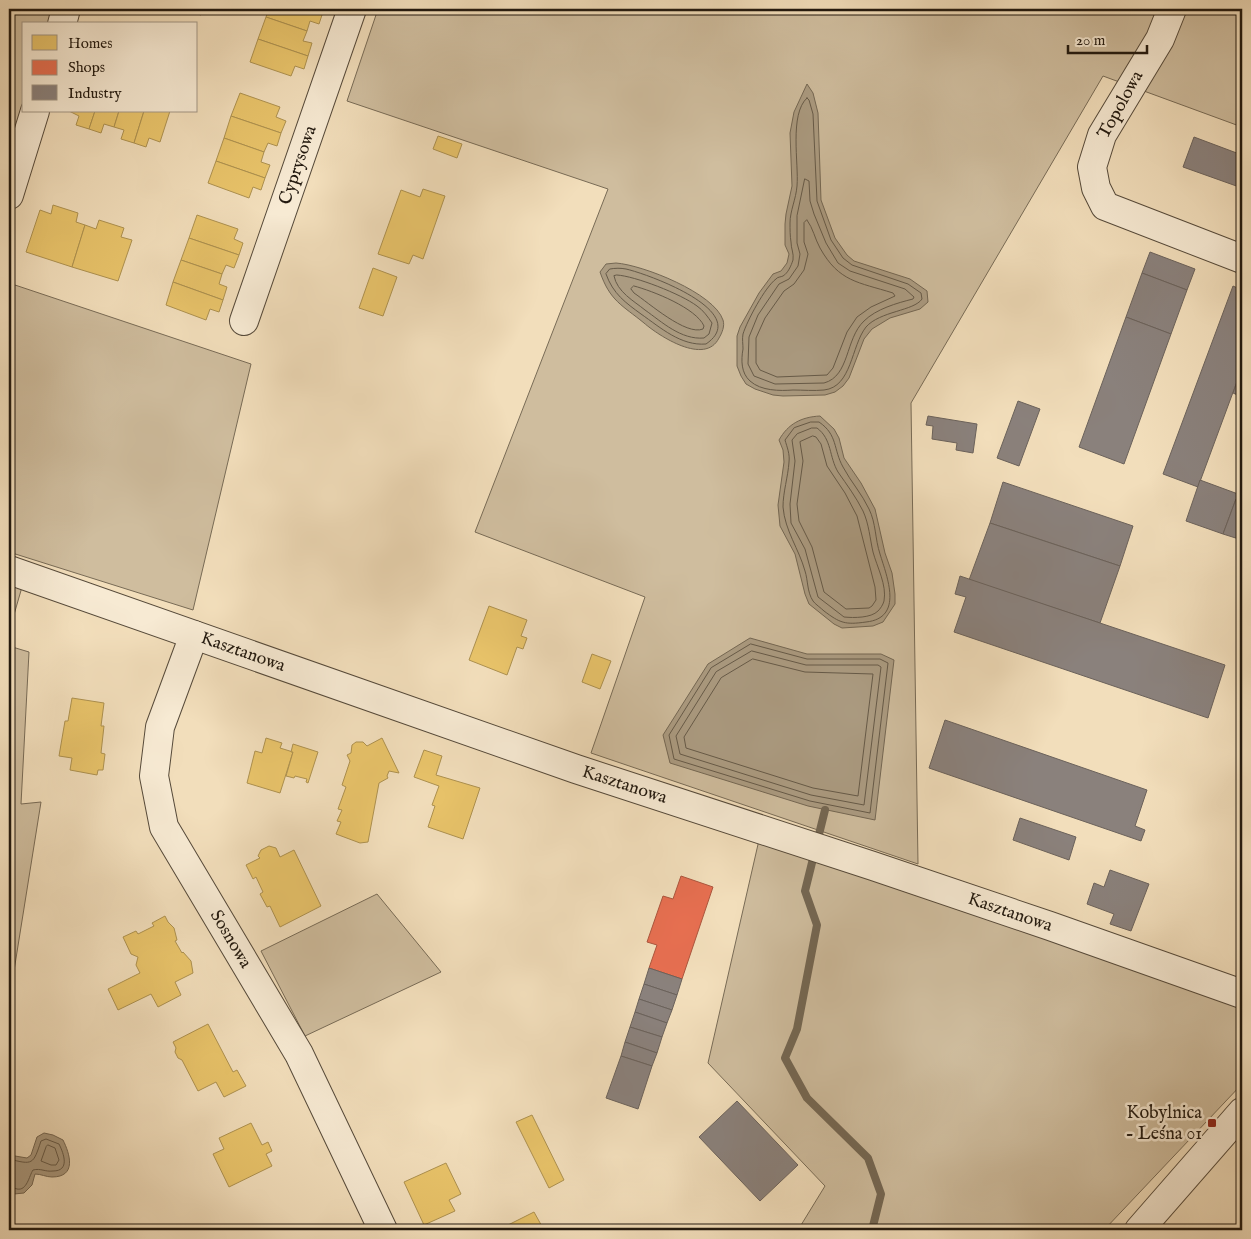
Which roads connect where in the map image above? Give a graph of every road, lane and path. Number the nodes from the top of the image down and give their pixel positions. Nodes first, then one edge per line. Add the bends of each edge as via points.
1 (66, 9) edge
2 (352, 9) edge
3 (1172, 9) edge
4 (63, 22) edge
5 (35, 112) edge
6 (9, 195) edge
7 (1242, 259) edge
8 (244, 320) dead end
9 (9, 570) edge
10 (194, 635) junction
11 (1242, 994) edge
12 (1242, 1112) edge
13 (383, 1230) edge
14 (1139, 1230) edge

1 - 4 street
2 - 8 street, Cyprysowa
3 - 7 street, Topolowa via 1160,39 1102,135 1092,167 1096,188 1105,206
5 - 6 street
9 - 10 street, Kasztanowa
10 - 11 street, Kasztanowa via 576,769 874,866
10 - 13 street, Sosnowa via 160,727 154,776 164,827 299,1054
12 - 14 street

